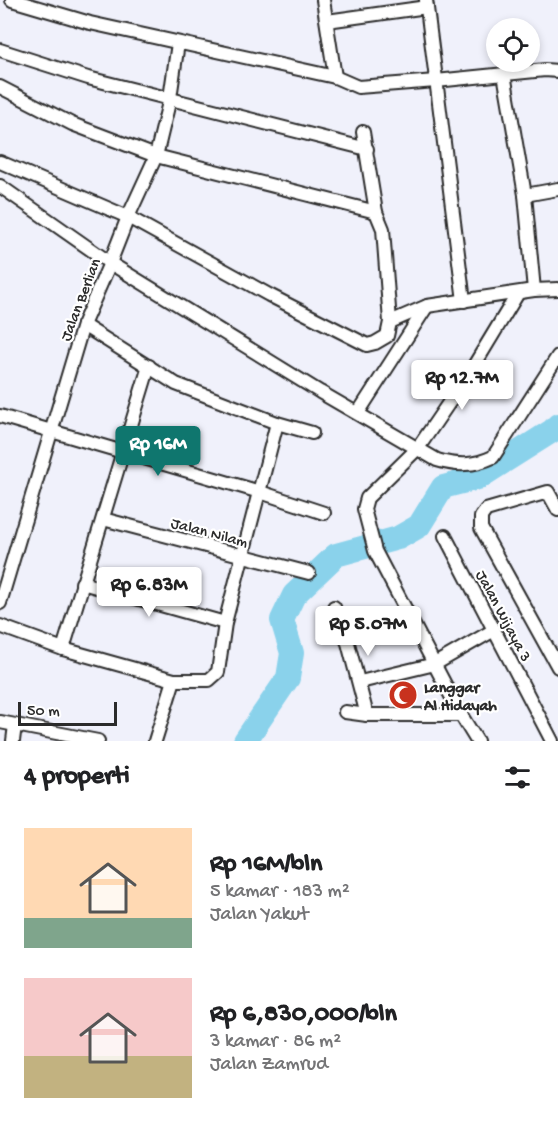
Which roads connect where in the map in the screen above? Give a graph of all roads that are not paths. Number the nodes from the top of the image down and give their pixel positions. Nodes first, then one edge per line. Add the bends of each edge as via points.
1 (12, 0) edge
2 (323, 0) edge
3 (426, 4) edge
4 (327, 21) junction
5 (178, 43) junction
6 (0, 50) edge
7 (558, 71) edge
8 (504, 74) junction
9 (335, 77) junction
10 (436, 81) junction
11 (0, 87) edge
12 (170, 98) junction
13 (363, 132) dead end
14 (366, 149) junction
15 (156, 156) junction
16 (0, 162) edge
17 (0, 186) edge
18 (558, 189) edge
19 (525, 195) junction
20 (375, 212) junction
21 (128, 217) junction
22 (110, 263) junction
23 (558, 289) edge
24 (534, 290) junction
25 (518, 293) junction
26 (464, 301) junction
27 (427, 306) junction
28 (390, 322) junction
29 (83, 325) junction
30 (558, 356) edge
31 (149, 366) junction
32 (358, 413) junction
33 (0, 416) edge
34 (278, 423) junction
35 (51, 431) junction
36 (312, 433) dead end
37 (418, 448) junction
38 (122, 450) junction
39 (260, 492) junction
40 (555, 505) edge
41 (324, 513) dead end
42 (103, 519) junction
43 (445, 536) dead end
44 (243, 557) junction
45 (309, 573) dead end
46 (82, 584) junction
47 (0, 603) edge
48 (334, 608) dead end
49 (225, 623) junction
50 (0, 626) edge
51 (494, 630) junction
52 (63, 648) junction
53 (435, 664) junction
54 (558, 667) edge
55 (174, 680) junction
56 (360, 682) junction
57 (345, 712) dead end
58 (367, 715) junction
59 (461, 715) junction
60 (0, 722) edge
61 (15, 725) junction
62 (13, 741) edge
63 (98, 741) edge
64 (155, 741) edge
65 (477, 741) edge
66 (552, 741) edge

1 - 5 street
2 - 4 street
3 - 4 street
3 - 10 street
4 - 9 street
5 - 9 street
5 - 12 street, Jalan Berlian
6 - 12 street via 88,78
7 - 8 street
8 - 10 street
8 - 19 street
9 - 10 street via 358,87
10 - 26 street
11 - 15 street via 72,124
12 - 14 street
12 - 15 street, Jalan Berlian
13 - 14 street
14 - 20 street
15 - 20 street
15 - 21 street, Jalan Berlian
16 - 21 street
17 - 22 street
18 - 19 street
19 - 24 street
20 - 28 street via 383,229
21 - 22 street, Jalan Berlian
21 - 28 street via 269,296 367,345 387,336
22 - 29 street, Jalan Berlian
22 - 32 street
23 - 24 street
24 - 25 street
25 - 26 street
25 - 37 street
26 - 27 street
27 - 28 street
27 - 32 street
29 - 31 street
29 - 35 street, Jalan Berlian
30 - 37 street via 493,457 480,463 453,464 437,460
31 - 34 street via 176,384
31 - 38 street
32 - 37 street
33 - 35 street
34 - 36 street
34 - 39 street
35 - 38 street
35 - 47 street, Jalan Berlian
37 - 53 street via 367,498 364,509 375,551
38 - 39 street
38 - 42 street
39 - 41 street
39 - 44 street
40 - 54 street via 548,492 486,510 481,528
42 - 44 street, Jalan Nilam
42 - 46 street
43 - 51 street, Jalan Wijaya 3
44 - 45 street, Jalan Nilam
44 - 49 street
46 - 49 street
46 - 52 street
48 - 56 street
49 - 55 street via 218,672 213,678
50 - 52 street
51 - 53 street
51 - 66 street, Jalan Wijaya 3
52 - 55 street
53 - 56 street
53 - 59 street
55 - 64 street
56 - 58 street
57 - 58 street
58 - 59 street
59 - 65 street
60 - 61 street
61 - 62 street
61 - 63 street

